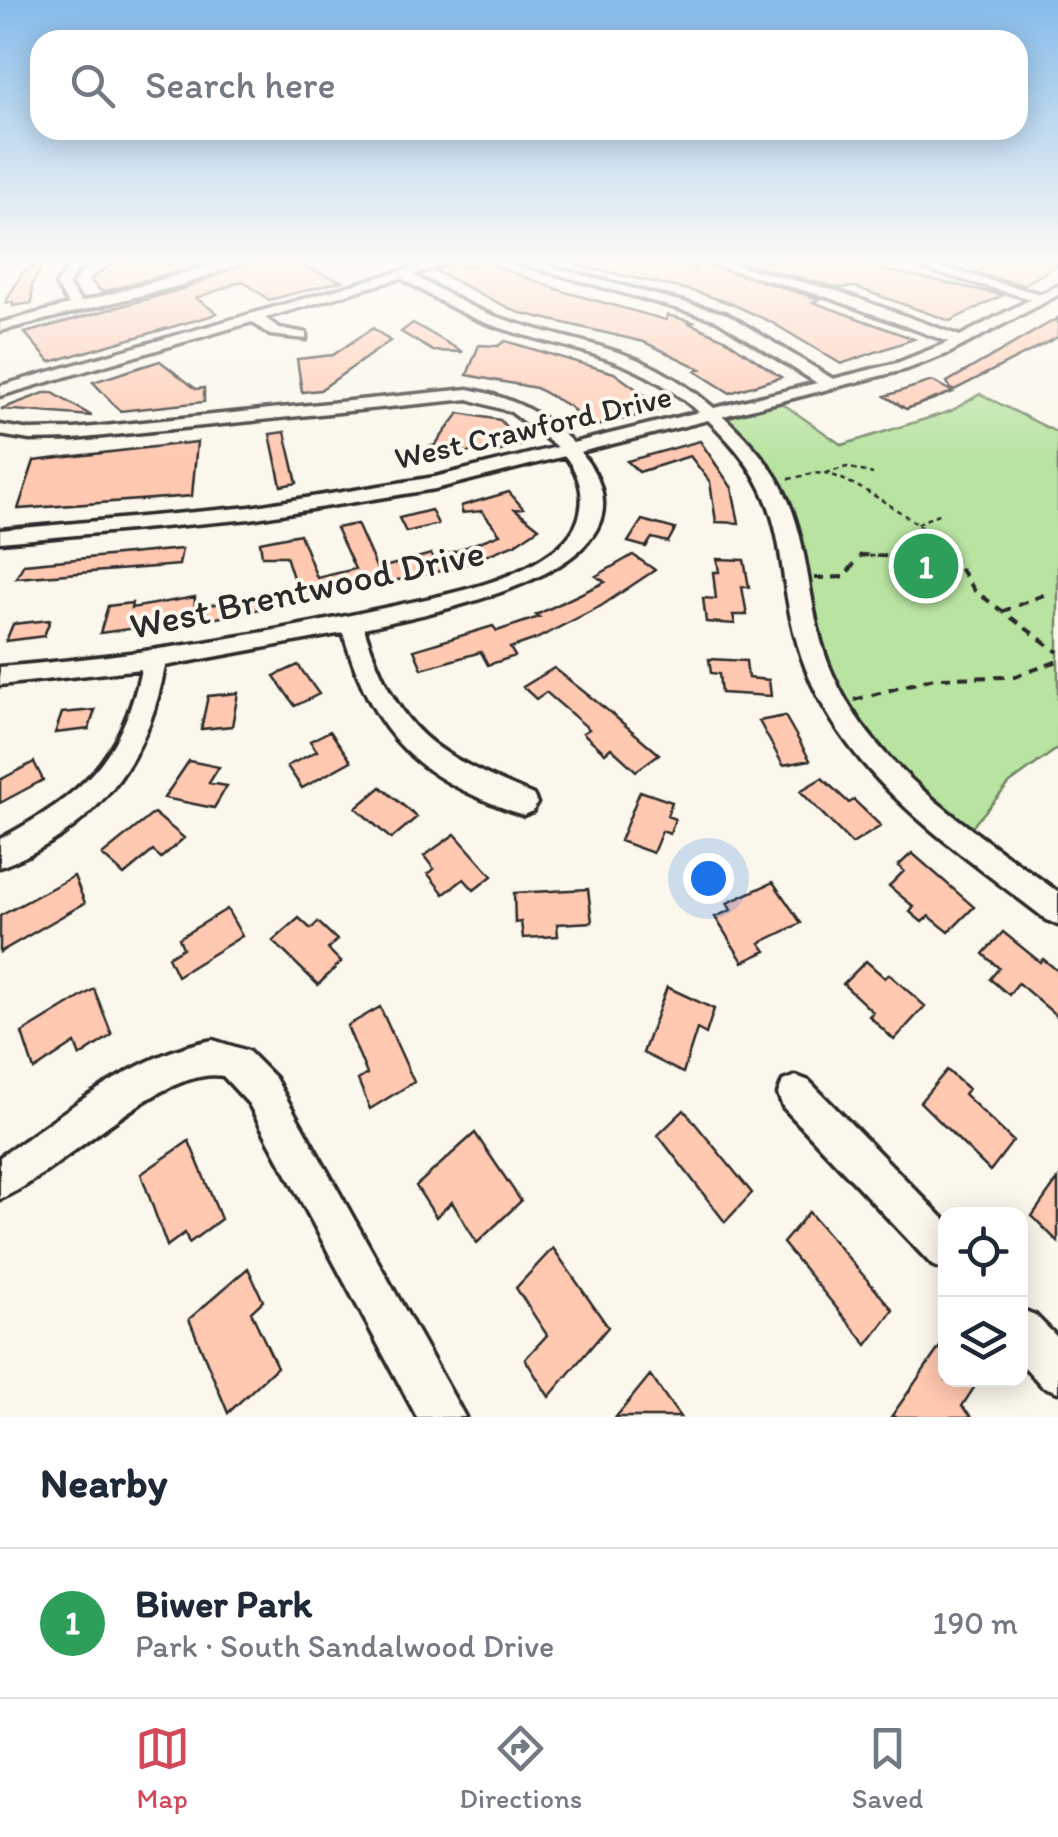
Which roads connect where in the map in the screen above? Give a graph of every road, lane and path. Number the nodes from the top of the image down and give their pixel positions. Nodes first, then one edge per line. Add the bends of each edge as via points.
1 (219, 327) edge
2 (268, 327) edge
3 (499, 327) edge
4 (738, 327) edge
5 (923, 327) edge
6 (987, 327) edge
7 (301, 336) dead end
8 (961, 341) junction
9 (832, 385) junction
10 (0, 391) edge
11 (711, 416) junction
12 (0, 430) edge
13 (570, 452) junction
14 (826, 473) junction
15 (872, 474) dead end
16 (772, 482) junction
17 (942, 512) dead end
18 (919, 523) junction
19 (0, 536) edge
20 (798, 577) junction
21 (1051, 592) dead end
22 (1001, 612) junction
23 (351, 624) junction
24 (1058, 652) edge
25 (1058, 661) edge
26 (154, 662) junction
27 (0, 676) edge
28 (836, 704) junction
29 (524, 803) dead end
30 (0, 854) edge
31 (1058, 910) edge
32 (796, 1094) dead end
33 (0, 1180) edge
34 (938, 1243) edge
35 (1028, 1338) edge
36 (1058, 1370) edge
37 (442, 1417) edge

1 - 10 street
2 - 7 street
3 - 11 street via 627,358 662,376
4 - 9 street
5 - 8 street
6 - 8 street, West Crawford Drive
8 - 9 street, West Crawford Drive
9 - 11 street, West Crawford Drive
11 - 13 street, West Crawford Drive
11 - 16 street
12 - 13 street, West Brentwood Drive via 58,435 458,394 523,408
13 - 19 street, West Crawford Drive via 307,505
13 - 23 street, West Brentwood Drive via 589,478 592,511 564,553 475,594
14 - 15 path via 847,467
14 - 16 path
14 - 18 path
16 - 20 street
17 - 18 path
18 - 20 path via 900,557 861,556 838,580
18 - 22 path
20 - 28 street via 811,648
21 - 22 path
22 - 24 path
23 - 26 street, West Brentwood Drive
23 - 29 street via 377,700 404,736 456,774
25 - 28 path via 1001,680 943,677
26 - 27 street, West Brentwood Drive
26 - 30 street via 141,723 118,767 84,801
28 - 31 street via 900,784
32 - 34 street
33 - 37 street via 167,1070 208,1057 227,1060 262,1091
35 - 36 street

